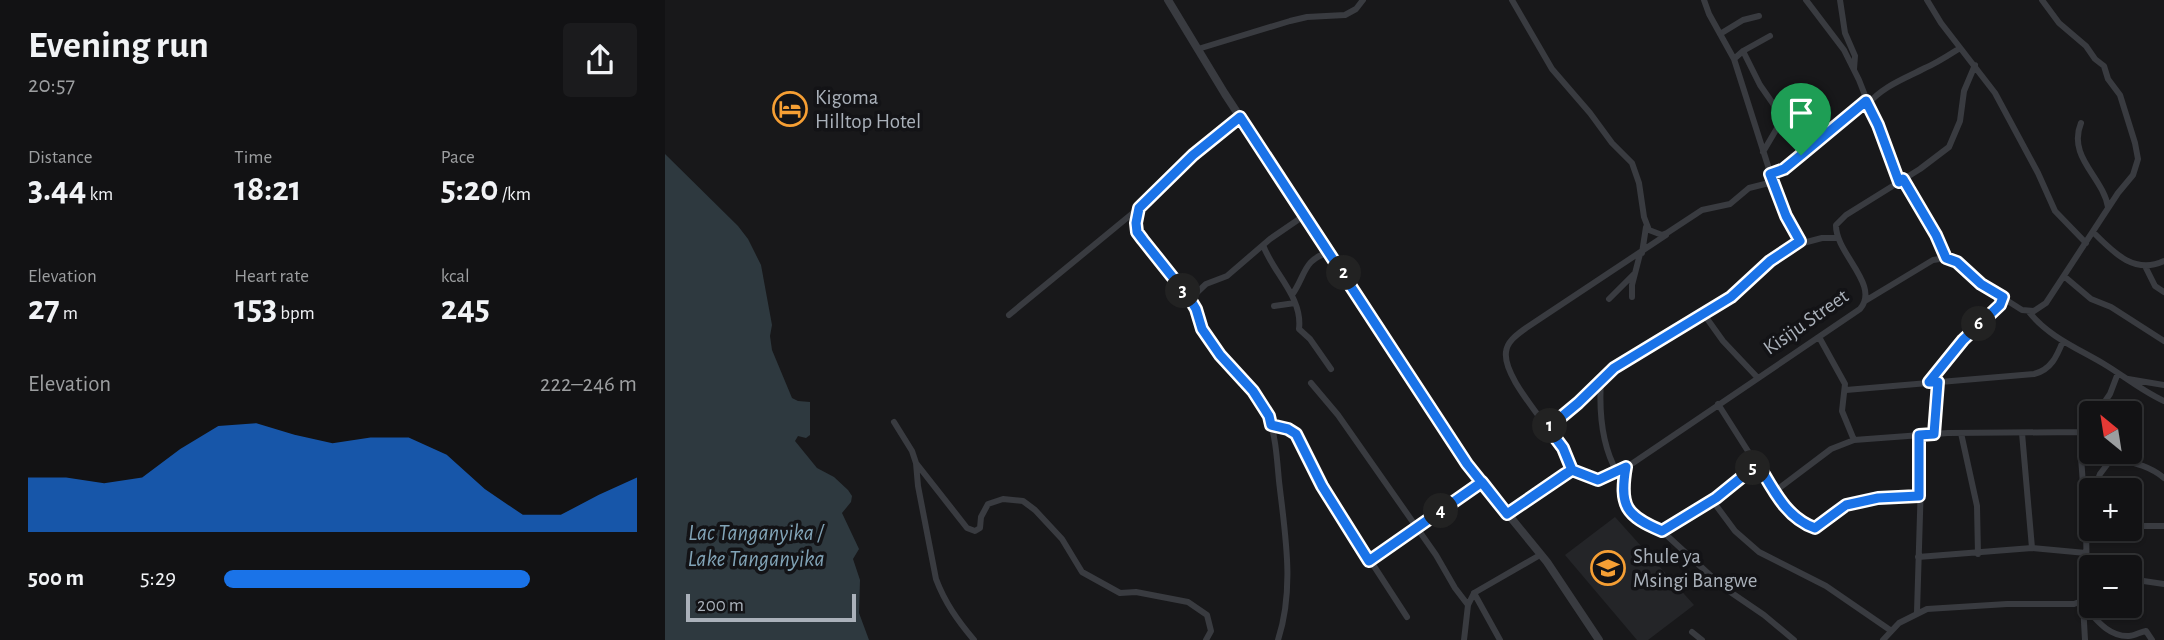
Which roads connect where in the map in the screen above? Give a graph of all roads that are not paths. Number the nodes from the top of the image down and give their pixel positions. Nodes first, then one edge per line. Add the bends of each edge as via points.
1 (1168, 0) edge
2 (1363, 0) edge
3 (1512, 0) edge
4 (1704, 0) edge
5 (1806, 0) edge
6 (1840, 0) edge
7 (1927, 0) edge
8 (2042, 0) edge
9 (1759, 16) dead end
10 (1720, 34) junction
11 (1770, 36) dead end
12 (1960, 48) junction
13 (1198, 49) junction
14 (1743, 51) junction
15 (1734, 59) junction
16 (1975, 65) junction
17 (1854, 71) junction
18 (1867, 103) junction
19 (1240, 117) junction
20 (2081, 123) dead end
21 (1763, 152) junction
22 (1770, 174) junction
23 (1901, 181) junction
24 (1773, 182) junction
25 (1139, 208) junction
26 (2108, 208) junction
27 (1305, 215) junction
28 (1646, 225) junction
29 (1670, 232) junction
30 (2093, 232) junction
31 (1838, 238) junction
32 (1800, 241) junction
33 (2086, 243) junction
34 (1263, 245) junction
35 (1330, 253) junction
36 (1641, 253) junction
37 (1946, 258) junction
38 (2164, 261) edge
39 (2145, 266) junction
40 (1635, 272) junction
41 (2065, 276) junction
42 (2164, 292) edge
43 (1292, 295) junction
44 (1632, 297) dead end
45 (2003, 297) junction
46 (1190, 299) junction
47 (1609, 299) dead end
48 (1865, 301) junction
49 (1295, 303) junction
50 (2000, 305) junction
51 (1274, 306) dead end
52 (2018, 307) junction
53 (2029, 312) junction
54 (1703, 313) junction
55 (1009, 315) dead end
56 (1819, 337) junction
57 (2063, 341) junction
58 (2164, 341) edge
59 (1331, 369) dead end
60 (2118, 373) junction
61 (1757, 377) junction
62 (2126, 379) junction
63 (1601, 380) junction
64 (1929, 382) junction
65 (1938, 382) junction
66 (1311, 383) dead end
67 (2164, 386) edge
68 (1846, 390) junction
69 (2106, 401) edge
70 (2164, 401) edge
71 (1718, 404) junction
72 (894, 422) dead end
73 (1271, 425) junction
74 (1548, 428) junction
75 (2079, 432) edge
76 (1961, 433) junction
77 (2022, 433) junction
78 (1934, 434) junction
79 (1919, 435) junction
80 (1854, 440) junction
81 (916, 463) junction
82 (1758, 464) junction
83 (2139, 464) edge
84 (2164, 466) edge
85 (1626, 467) junction
86 (1572, 470) junction
87 (1617, 472) junction
88 (2162, 476) edge
89 (1482, 482) junction
90 (1774, 492) junction
91 (1919, 496) junction
92 (1712, 500) junction
93 (1507, 514) junction
94 (2142, 526) edge
95 (2164, 526) edge
96 (1416, 528) junction
97 (1662, 531) junction
98 (2087, 541) edge
99 (2032, 548) junction
100 (2086, 553) joint
101 (1977, 554) junction
102 (1540, 555) junction
103 (1918, 557) junction
104 (1369, 561) junction
105 (2142, 581) edge
106 (2164, 584) edge
107 (1474, 593) junction
108 (2079, 603) edge
109 (1468, 605) junction
110 (1917, 612) junction
111 (1407, 617) dead end
112 (2084, 618) edge
113 (2094, 618) edge
114 (1890, 630) junction
115 (1692, 632) dead end
116 (974, 640) edge
117 (1206, 640) edge
118 (1278, 640) edge
119 (1464, 640) edge
120 (1500, 640) edge
121 (1598, 640) edge
122 (1702, 640) edge
123 (1794, 640) edge
124 (1883, 640) edge
125 (2085, 640) edge
126 (2152, 640) edge

1 - 13 street
2 - 13 street via 1345,15 1307,17
3 - 28 street via 1552,69 1632,163
4 - 10 street
5 - 17 street via 1834,35
6 - 17 street via 1845,33 1855,56
7 - 12 street
8 - 26 street via 2104,66 2120,95 2136,143 2137,166
9 - 10 street
10 - 15 street
11 - 14 street
12 - 16 street
12 - 18 street via 1893,83
13 - 19 street
14 - 15 street
14 - 21 street via 1783,118
15 - 21 street
16 - 23 street via 1953,140 1943,153
16 - 33 street via 2013,123 2055,211
17 - 18 street
18 - 22 street via 1784,169
18 - 23 street
19 - 25 street
19 - 27 street
20 - 26 street via 2078,148
21 - 22 street
22 - 24 street
23 - 31 street via 1839,220
23 - 37 street
24 - 29 street via 1749,188 1730,204 1702,210
24 - 32 street
25 - 46 street via 1137,232
25 - 55 street
26 - 30 street
27 - 34 street
27 - 35 street
28 - 29 street via 1654,233
28 - 36 street
29 - 36 street
30 - 33 street
30 - 39 street via 2120,258
31 - 32 street
31 - 48 street, Kisiju Street via 1865,289
32 - 54 street via 1731,297
33 - 41 street
34 - 43 street
34 - 46 street via 1227,276 1206,284
35 - 43 street via 1307,264
35 - 89 street
36 - 40 street
36 - 74 street via 1526,328 1507,348 1507,363 1518,387
37 - 45 street
37 - 48 street via 1933,260
38 - 39 street
39 - 42 street via 2155,286
40 - 44 street
40 - 47 street
41 - 53 street via 2041,308
41 - 58 street via 2091,299
43 - 49 street
45 - 50 street
45 - 52 street
46 - 73 street via 1202,329 1253,391
48 - 56 street, Kisiju Street
49 - 51 street
49 - 59 street via 1299,328
50 - 52 street
50 - 64 street
52 - 53 street
53 - 57 street
54 - 61 street
54 - 63 street via 1622,362
56 - 61 street, Kisiju Street
56 - 68 street
57 - 60 street
57 - 65 street via 2053,362 2041,372
60 - 62 street
60 - 69 street
61 - 71 street, Kisiju Street
62 - 67 street
62 - 70 street
63 - 74 street
63 - 87 street via 1604,436
64 - 65 street
64 - 68 street
65 - 78 street
66 - 96 street
68 - 80 street via 1842,411
71 - 82 street
71 - 85 street, Kisiju Street
72 - 81 street
73 - 104 street via 1296,434
73 - 118 street via 1288,582
74 - 86 street
75 - 77 street
76 - 77 street
76 - 78 street
76 - 101 street via 1977,506
77 - 99 street
78 - 79 street
79 - 80 street
79 - 91 street
80 - 90 street via 1831,449
81 - 116 street via 936,579 947,604
81 - 117 street via 967,528 980,528 988,504 1003,499 1023,501 1062,539 1082,572 1120,593 1188,602 1207,615 1211,631
82 - 90 street
82 - 92 street
83 - 88 street
84 - 88 street
85 - 87 street, Kisiju Street
85 - 97 street via 1621,488 1628,507 1640,521
86 - 87 street, Kisiju Street via 1595,480
86 - 93 street
89 - 93 street
89 - 96 street
90 - 91 street via 1791,513 1815,528 1846,505
91 - 103 street
92 - 97 street
92 - 114 street via 1735,531 1759,552 1826,586
93 - 102 street
94 - 95 street
96 - 104 street
96 - 109 street
97 - 123 street via 1723,587
98 - 100 street
99 - 100 street
99 - 101 street
101 - 103 street
102 - 107 street
102 - 121 street
103 - 110 street
104 - 111 street
105 - 106 street
107 - 109 street
107 - 120 street
108 - 110 street via 1943,607
109 - 119 street
110 - 114 street
112 - 125 street
113 - 126 street via 2106,629 2126,636 2145,631
114 - 124 street
115 - 122 street

